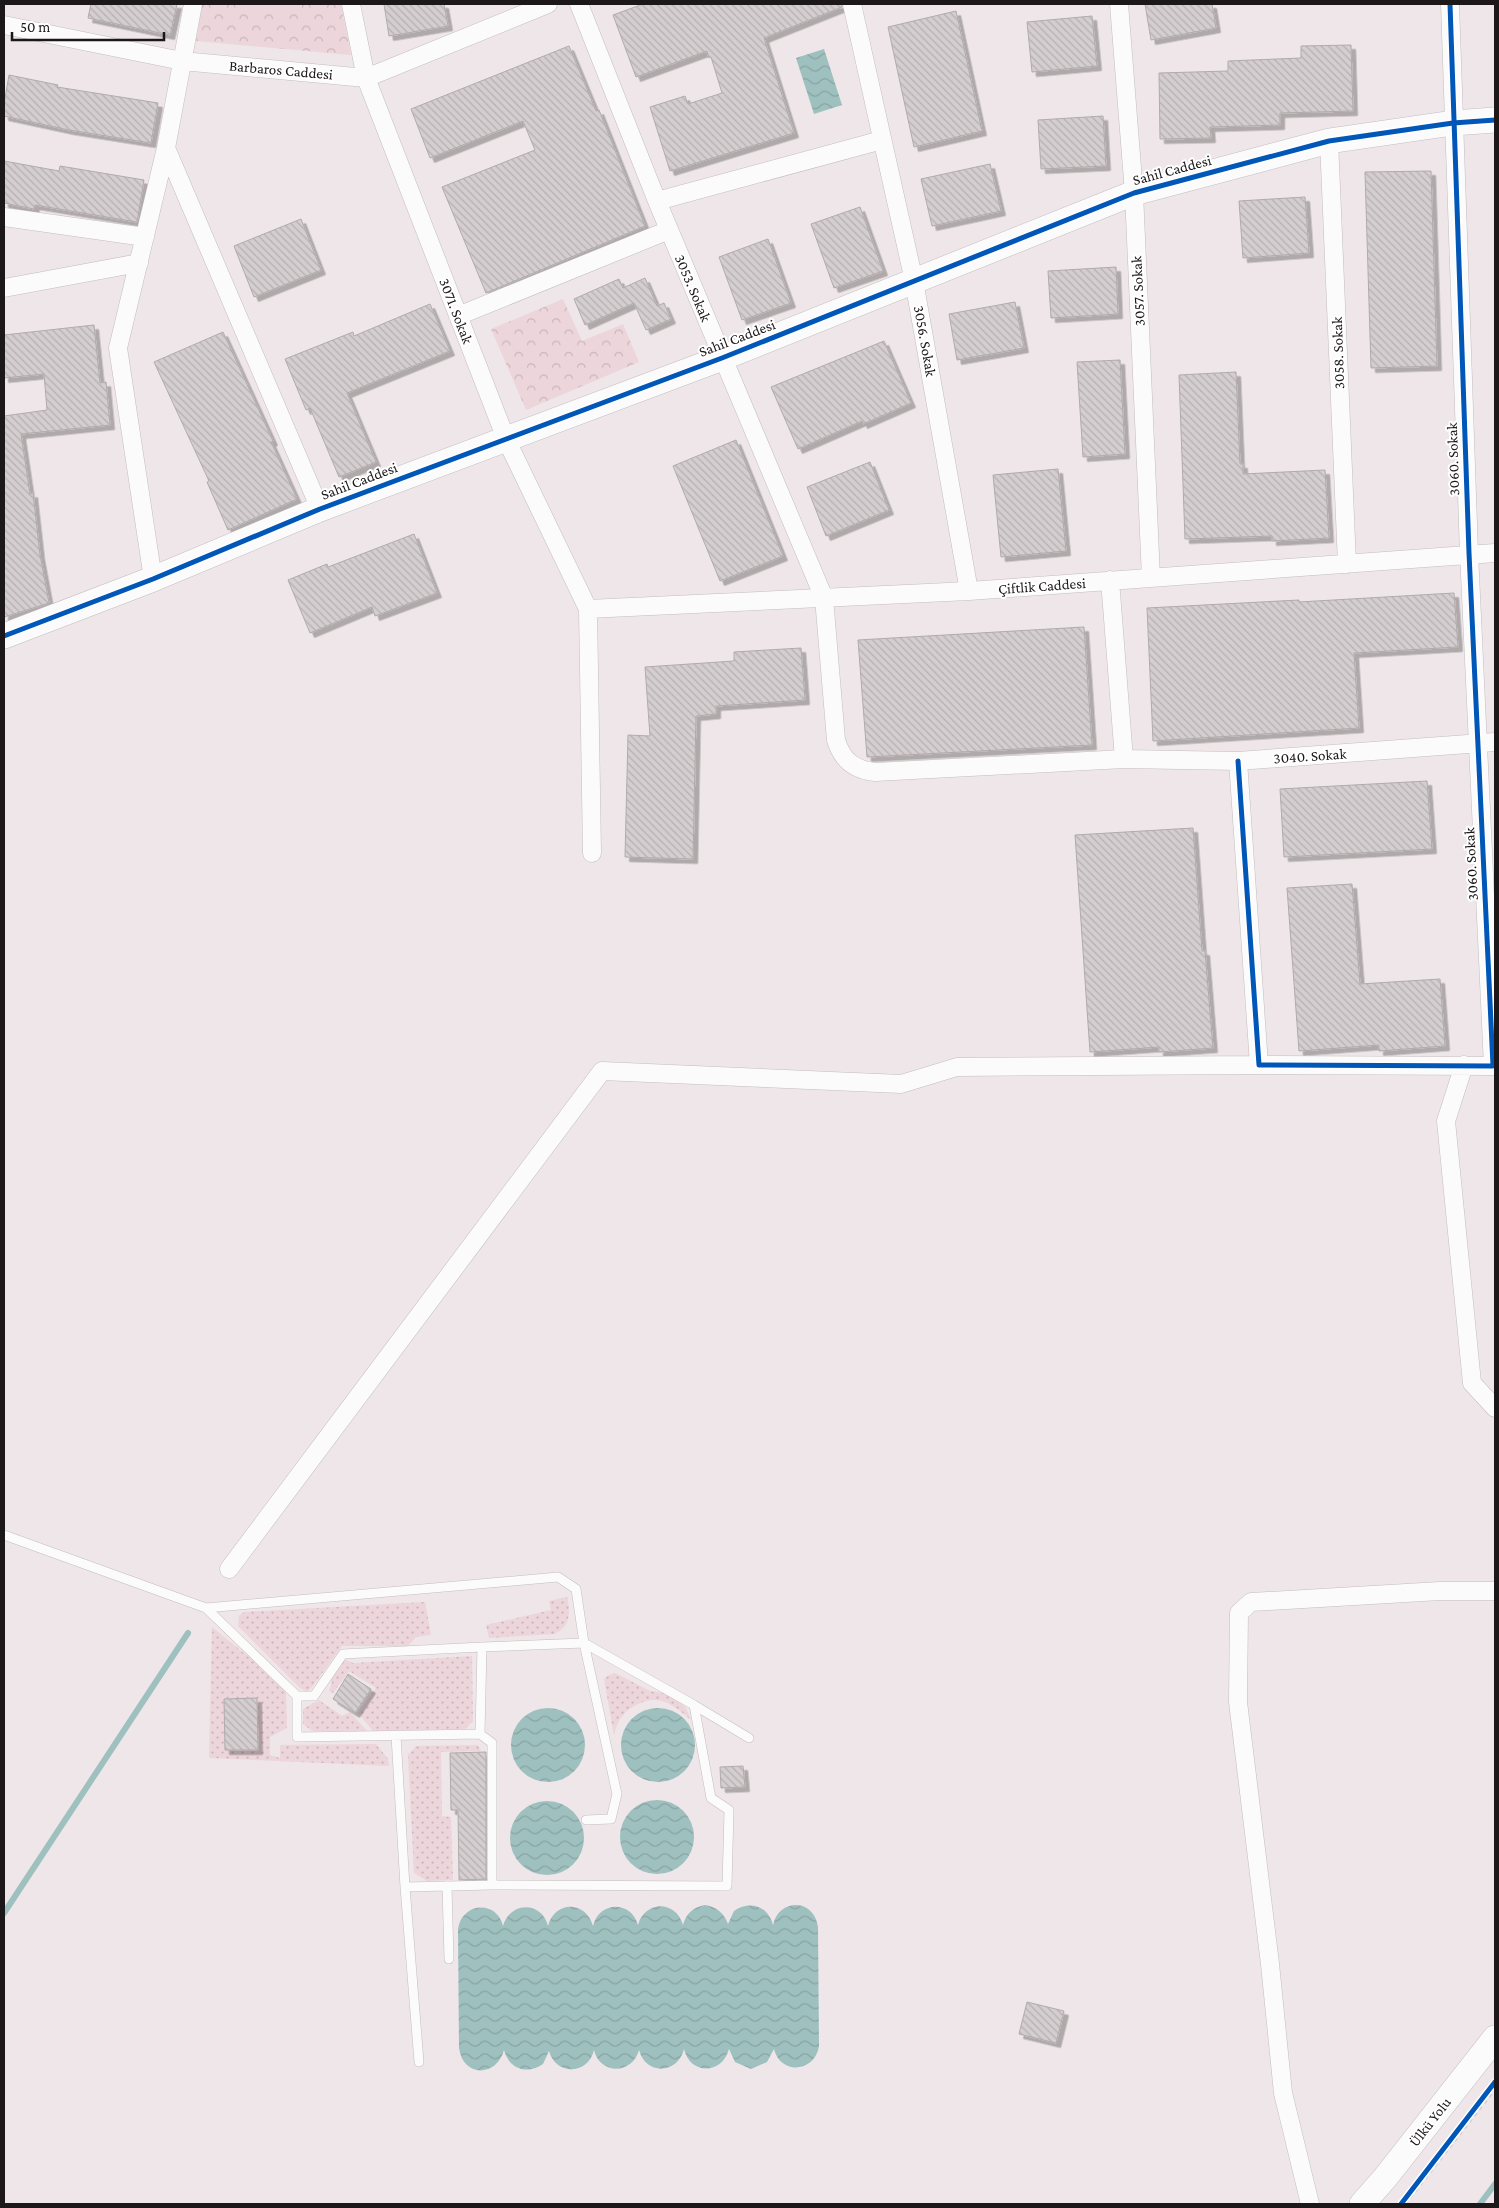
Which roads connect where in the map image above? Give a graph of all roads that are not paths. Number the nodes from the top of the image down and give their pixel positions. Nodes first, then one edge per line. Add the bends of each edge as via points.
1 (193, 4) edge
2 (351, 4) edge
3 (548, 4) edge
4 (579, 4) edge
5 (852, 4) edge
6 (1119, 4) edge
7 (1450, 4) edge
8 (4, 25) edge
9 (182, 61) junction
10 (366, 78) junction
11 (1495, 120) edge
12 (1453, 123) junction
13 (882, 140) junction
14 (1329, 141) junction
15 (166, 148) junction
16 (1134, 193) junction
17 (657, 201) junction
18 (4, 217) edge
19 (669, 230) junction
20 (145, 237) junction
21 (139, 263) junction
22 (914, 281) junction
23 (4, 288) edge
24 (458, 316) junction
25 (722, 358) junction
26 (506, 438) junction
27 (320, 510) junction
28 (1495, 552) edge
29 (1469, 553) junction
30 (1347, 564) junction
31 (1151, 578) junction
32 (153, 579) junction
33 (1110, 580) junction
34 (969, 591) junction
35 (824, 598) junction
36 (588, 609) junction
37 (4, 636) edge
38 (1487, 742) edge
39 (1124, 759) junction
40 (1238, 761) junction
41 (592, 853) dead end
42 (1259, 1065) junction
43 (1464, 1065) junction
44 (1494, 1066) edge
45 (1495, 1408) edge
46 (4, 1536) edge
47 (229, 1569) dead end
48 (1495, 1590) edge
49 (206, 1608) junction
50 (584, 1643) junction
51 (482, 1647) junction
52 (297, 1696) junction
53 (694, 1705) junction
54 (480, 1734) junction
55 (396, 1736) junction
56 (749, 1738) dead end
57 (586, 1820) dead end
58 (492, 1885) junction
59 (447, 1886) junction
60 (405, 1887) junction
61 (449, 1959) dead end
62 (1495, 2038) edge
63 (419, 2062) dead end
64 (1310, 2204) edge
65 (1362, 2204) edge

1 - 9 street
2 - 10 street, 3071. Sokak
3 - 10 street, Barbaros Caddesi
4 - 17 street, 3053. Sokak
5 - 13 street, 3056. Sokak
6 - 16 street, 3057. Sokak
7 - 12 street, 3060. Sokak
8 - 9 street, Barbaros Caddesi
9 - 10 street, Barbaros Caddesi
9 - 15 street
10 - 24 street, 3071. Sokak
11 - 12 street, Sahil Caddesi
12 - 14 street, Sahil Caddesi
12 - 29 street, 3060. Sokak
13 - 17 street
13 - 22 street, 3056. Sokak
14 - 16 street, Sahil Caddesi
14 - 30 street, 3058. Sokak
15 - 20 street
15 - 27 street
16 - 22 street, Sahil Caddesi
16 - 31 street, 3057. Sokak
17 - 19 street, 3053. Sokak
18 - 20 street
19 - 24 street
19 - 25 street, 3053. Sokak
20 - 21 street
21 - 23 street
21 - 32 street via 118,348
22 - 25 street, Sahil Caddesi
22 - 34 street, 3056. Sokak
24 - 26 street, 3071. Sokak
25 - 26 street, Sahil Caddesi
25 - 35 street, 3053. Sokak
26 - 27 street, Sahil Caddesi
26 - 36 street, 3071. Sokak
27 - 32 street, Sahil Caddesi
28 - 29 street, Çiftlik Caddesi
29 - 30 street, Çiftlik Caddesi
29 - 38 street, 3060. Sokak
30 - 31 street, Çiftlik Caddesi
31 - 33 street, Çiftlik Caddesi
32 - 37 street, Sahil Caddesi
33 - 34 street, Çiftlik Caddesi
33 - 39 street
34 - 35 street, Çiftlik Caddesi
35 - 36 street, Çiftlik Caddesi
35 - 39 street, 3053. Sokak via 836,740 839,750 859,769 875,772
36 - 41 street
38 - 40 street, 3040. Sokak
38 - 44 street, 3060. Sokak
39 - 40 street, 3040. Sokak
40 - 42 street
42 - 43 street, 3060. Sokak
42 - 47 street, 3060. Sokak via 957,1067 901,1084 602,1072
43 - 44 street, 3060. Sokak
43 - 45 street via 1446,1121 1472,1383
46 - 49 lane
48 - 64 street via 1440,1590 1251,1602 1240,1613 1238,1702 1283,2093
49 - 50 lane via 558,1577 576,1589
49 - 52 lane
50 - 51 lane
50 - 53 lane
50 - 57 lane via 617,1794 611,1819
51 - 52 lane via 343,1654 314,1696
51 - 54 lane
52 - 55 lane via 297,1737
53 - 56 lane
53 - 58 lane via 711,1798 729,1810 727,1886
54 - 55 lane
54 - 58 lane via 492,1742
55 - 60 lane
58 - 59 lane
59 - 60 lane
59 - 61 lane
60 - 63 lane
62 - 65 street, Ülkü Yolu

